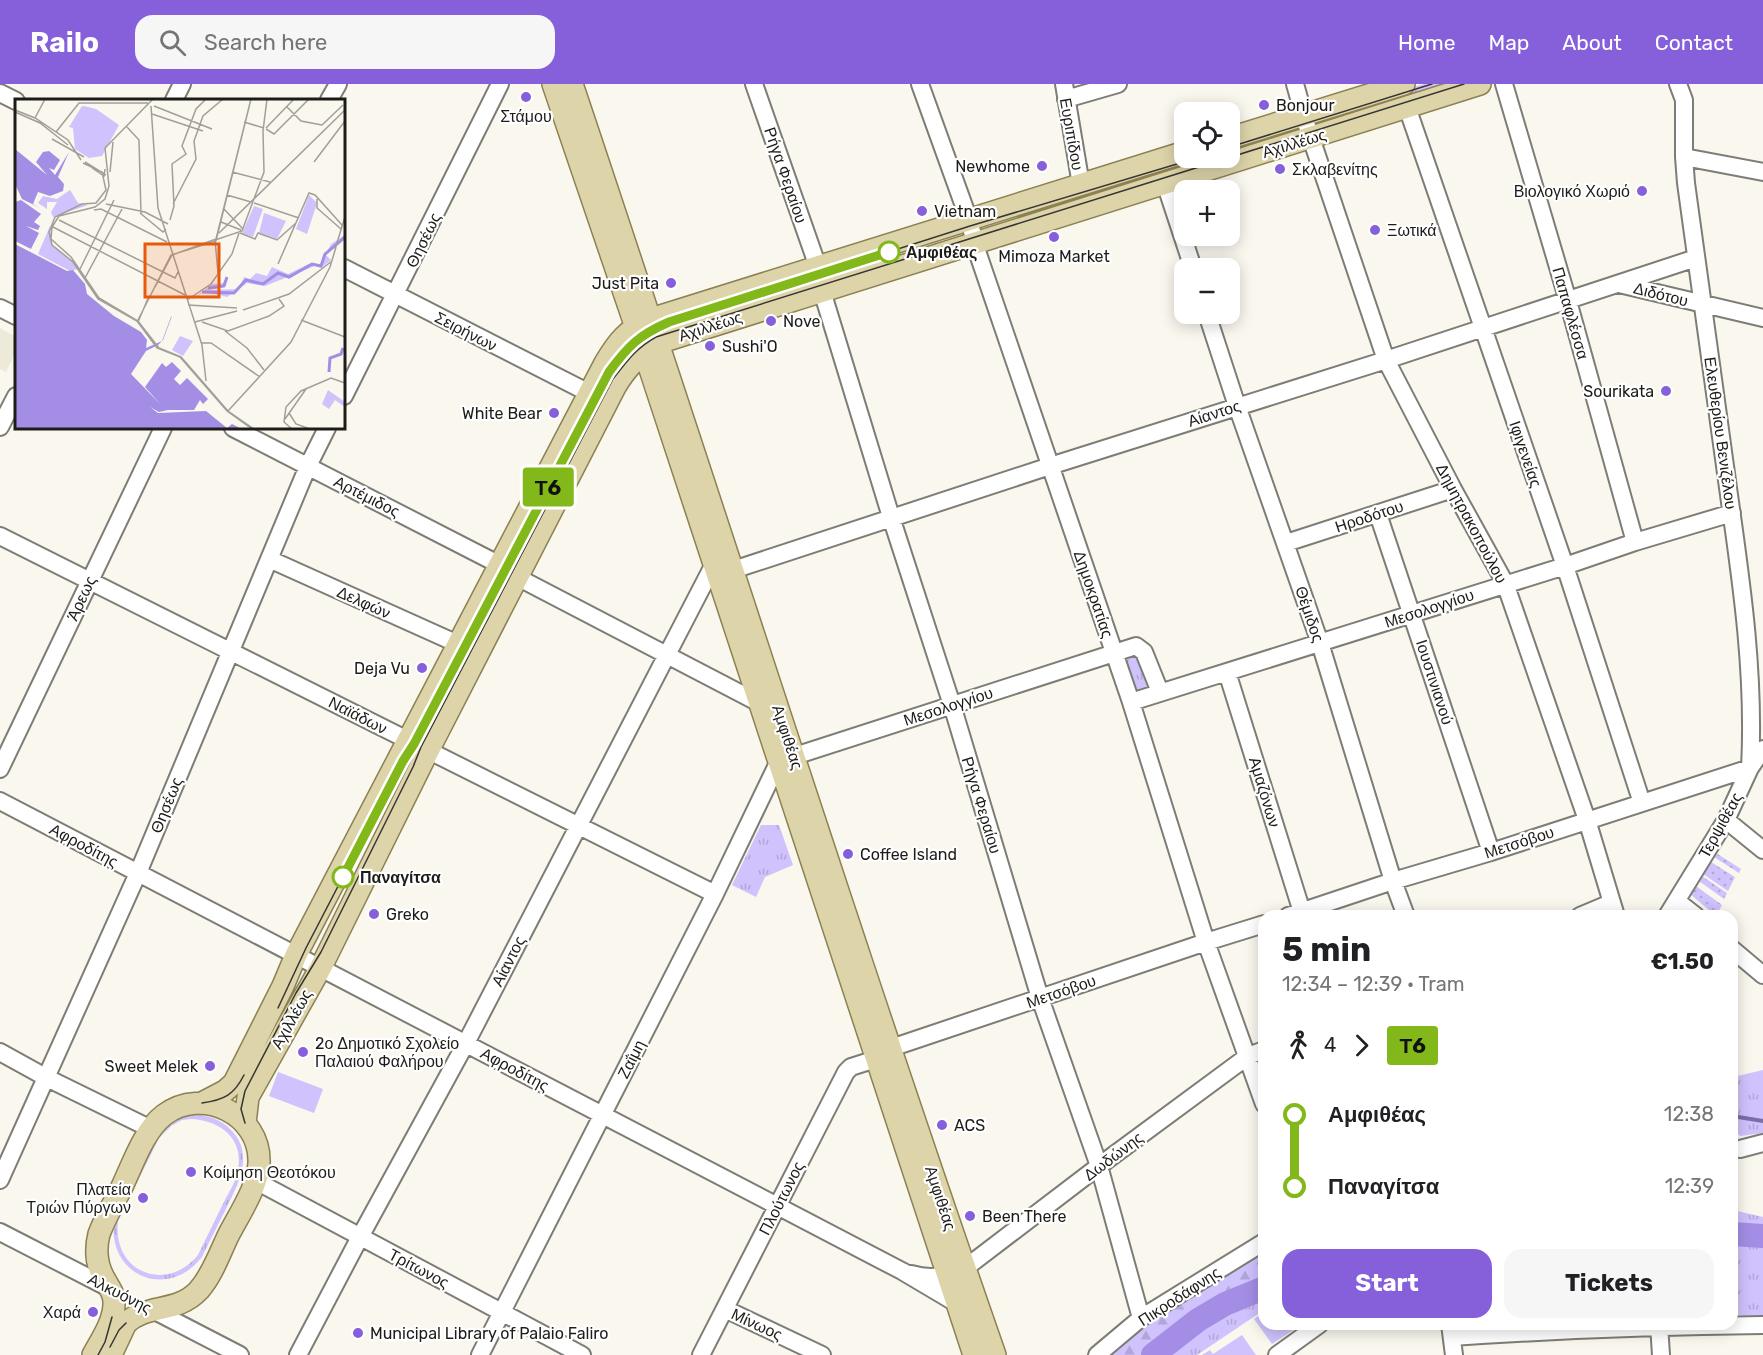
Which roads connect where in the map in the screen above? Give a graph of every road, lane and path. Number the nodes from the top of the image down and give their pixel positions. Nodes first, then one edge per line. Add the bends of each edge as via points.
1 (182, 84) edge
2 (338, 84) edge
3 (500, 84) edge
4 (554, 84) edge
5 (572, 84) edge
6 (754, 84) edge
7 (920, 84) edge
8 (1118, 84) edge
9 (1295, 84) edge
10 (1404, 84) edge
11 (1480, 84) edge
12 (1504, 84) edge
13 (1684, 89) edge
14 (1065, 92) edge
15 (0, 93) edge
16 (174, 99) edge
17 (330, 99) edge
18 (15, 100) edge
19 (1407, 107) junction
20 (1304, 115) junction
21 (1240, 135) edge
22 (1311, 137) junction
23 (1174, 155) edge
24 (1684, 157) junction
25 (1763, 172) edge
26 (1165, 183) junction
27 (1081, 185) junction
28 (969, 220) junction
29 (974, 243) junction
30 (1190, 258) edge
31 (1696, 258) junction
32 (818, 267) junction
33 (345, 269) edge
34 (1619, 284) junction
35 (822, 291) junction
36 (395, 295) junction
37 (1569, 301) junction
38 (1703, 304) junction
39 (0, 308) edge
40 (15, 316) edge
41 (1763, 318) edge
42 (643, 323) junction
43 (1210, 324) edge
44 (1482, 328) junction
45 (651, 347) junction
46 (1386, 360) junction
47 (589, 393) junction
48 (345, 394) edge
49 (15, 398) edge
50 (1237, 406) junction
51 (0, 427) edge
52 (163, 429) edge
53 (235, 429) edge
54 (326, 429) edge
55 (308, 466) junction
56 (1050, 466) junction
57 (1453, 489) junction
58 (1732, 513) junction
59 (1378, 514) junction
60 (891, 518) junction
61 (0, 536) edge
62 (1635, 542) junction
63 (1286, 543) junction
64 (269, 560) junction
65 (1565, 566) junction
66 (724, 567) junction
67 (509, 571) junction
68 (89, 580) junction
69 (1505, 583) junction
70 (1412, 614) junction
71 (1320, 643) junction
72 (458, 644) junction
73 (230, 651) junction
74 (1756, 651) edge
75 (1114, 652) junction
76 (668, 655) junction
77 (1227, 672) junction
78 (1160, 692) junction
79 (1131, 702) junction
80 (759, 703) junction
81 (952, 705) junction
82 (406, 740) junction
83 (1763, 749) edge
84 (428, 751) junction
85 (786, 759) junction
86 (1750, 768) junction
87 (0, 769) edge
88 (0, 801) edge
89 (1642, 803) junction
90 (1587, 820) junction
91 (1726, 820) junction
92 (578, 826) junction
93 (1763, 850) edge
94 (1491, 852) junction
95 (138, 873) junction
96 (1394, 881) junction
97 (715, 894) junction
98 (1677, 901) junction
99 (1294, 910) edge
100 (1307, 910) edge
101 (1404, 910) edge
102 (1613, 910) edge
103 (1671, 910) edge
104 (1688, 910) edge
105 (1258, 926) edge
106 (1206, 942) junction
107 (1738, 954) edge
108 (296, 955) junction
109 (321, 968) junction
110 (1763, 975) edge
111 (1040, 998) junction
112 (466, 1043) junction
113 (0, 1052) edge
114 (1258, 1052) edge
115 (884, 1054) junction
116 (1248, 1056) junction
117 (47, 1077) junction
118 (1258, 1086) edge
119 (202, 1103) junction
120 (603, 1115) junction
121 (244, 1123) junction
122 (151, 1129) junction
123 (1763, 1143) edge
124 (1740, 1149) dead end
125 (1099, 1166) junction
126 (0, 1180) edge
127 (256, 1181) junction
128 (777, 1206) junction
129 (0, 1232) edge
130 (360, 1237) junction
131 (1258, 1246) edge
132 (902, 1271) junction
133 (956, 1272) junction
134 (111, 1289) junction
135 (956, 1303) junction
136 (725, 1309) junction
137 (153, 1310) junction
138 (502, 1312) junction
139 (1142, 1318) junction
140 (119, 1320) junction
141 (1738, 1326) edge
142 (1763, 1326) edge
143 (1314, 1330) edge
144 (1451, 1330) edge
145 (1563, 1330) edge
146 (1659, 1330) edge
147 (1295, 1349) edge
148 (93, 1355) edge
149 (111, 1355) edge
150 (240, 1355) edge
151 (298, 1355) edge
152 (480, 1355) edge
153 (582, 1355) edge
154 (701, 1355) edge
155 (822, 1355) edge
156 (974, 1355) edge
157 (994, 1355) edge
158 (1097, 1355) edge
159 (1276, 1355) edge
160 (1454, 1355) edge
161 (1661, 1355) edge

1 - 16 street
2 - 17 street
3 - 36 street, Θησέως
4 - 42 main road, Αμφιθέας
5 - 42 main road, Αμφιθέας
6 - 32 street, Ρήγα Φεραίου
7 - 28 street, Δημοκρατίας
8 - 14 street
9 - 20 street, Δημητρακοπούλου
10 - 20 main road, Αχιλλέως
11 - 19 main road, Αχιλλέως
12 - 37 street, Παπαφλέσσα
13 - 24 street, Ελευθερίου Βενιζέλου
14 - 27 street, Ευριπίδου
15 - 18 street
19 - 22 main road, Αχιλλέως
19 - 44 street, Ιφιγενείας
20 - 21 main road, Αχιλλέως
20 - 22 street, Δημητρακοπούλου
22 - 26 main road, Αχιλλέως
22 - 46 street, Δημητρακοπούλου
23 - 27 main road, Αχιλλέως
24 - 25 street
24 - 31 street, Ελευθερίου Βενιζέλου
26 - 29 main road, Αχιλλέως
26 - 30 street
27 - 28 main road, Αχιλλέως
28 - 29 street, Δημοκρατίας
28 - 32 main road, Αχιλλέως
29 - 35 main road, Αχιλλέως
29 - 56 street, Δημοκρατίας
31 - 34 street, Αίαντος
31 - 38 street, Ελευθερίου Βενιζέλου
32 - 42 main road, Αχιλλέως
33 - 36 street, Σειρήνων
34 - 37 street, Αίαντος
34 - 38 street, Διδότου
35 - 45 main road, Αχιλλέως
35 - 60 street, Ρήγα Φεραίου
36 - 47 street, Σειρήνων
36 - 48 street, Θησέως
37 - 44 street, Αίαντος
37 - 62 street, Παπαφλέσσα
38 - 41 street, Διδότου
38 - 58 street, Ελευθερίου Βενιζέλου
39 - 40 street
42 - 45 main road, Αμφιθέας
42 - 47 main road, Αχιλλέως via 624,335 612,350
43 - 50 street, Θέμιδος
44 - 46 street, Αίαντος
44 - 65 street, Ιφιγενείας
45 - 66 main road, Αμφιθέας
45 - 67 main road, Αχιλλέως via 625,371
46 - 50 street, Αίαντος
46 - 57 street, Δημητρακοπούλου
47 - 67 main road, Αχιλλέως
49 - 51 street
50 - 56 street, Αίαντος
50 - 63 street, Θέμιδος
52 - 68 street, Άρεως
53 - 55 street, Αρτέμιδος
54 - 55 street, Θησέως
55 - 64 street, Θησέως
55 - 67 street, Αρτέμιδος
56 - 60 street, Αίαντος
56 - 75 street, Δημοκρατίας
57 - 59 street, Ηροδότου
57 - 69 street, Δημητρακοπούλου
58 - 62 street, Μεσολογγίου
58 - 74 street, Ελευθερίου Βενιζέλου
59 - 63 street, Ηροδότου
59 - 70 street, Ιουστινιανού
60 - 66 street, Αίαντος
60 - 81 street, Ρήγα Φεραίου
61 - 68 street, Ναϊάδων
62 - 65 street, Μεσολογγίου
63 - 71 street, Θέμιδος
64 - 72 street, Δελφών
64 - 73 street, Θησέως
65 - 69 street, Μεσολογγίου
65 - 89 street, Ιφιγενείας
66 - 76 street, Αίαντος
66 - 80 main road, Αμφιθέας
66 - 85 main road, Αμφιθέας
67 - 72 main road, Αχιλλέως
67 - 76 street, Αρτέμιδος
67 - 84 main road, Αχιλλέως
68 - 73 street, Ναϊάδων
68 - 87 street, Άρεως
69 - 70 street, Μεσολογγίου
69 - 90 street, Δημητρακοπούλου
70 - 71 street, Μεσολογγίου
70 - 94 street, Ιουστινιανού
71 - 77 street, Μεσολογγίου
71 - 96 street, Θέμιδος
72 - 82 main road, Αχιλλέως
73 - 82 street, Ναϊάδων
73 - 95 street, Θησέως
74 - 86 street, Ελευθερίου Βενιζέλου
75 - 78 street, Μεσολογγίου via 1136,646 1144,652
75 - 79 street, Δημοκρατίας
75 - 81 street, Μεσολογγίου
76 - 80 street, Αρτέμιδος
76 - 92 street, Αίαντος
77 - 78 street, Μεσολογγίου
77 - 99 street, Αμαζόνων
78 - 79 street, Μεσολογγίου
79 - 106 street, Δημοκρατίας
80 - 85 main road, Αμφιθέας
81 - 85 street, Μεσολογγίου
81 - 111 street, Ρήγα Φεραίου
82 - 84 street, Ναϊάδων
82 - 108 main road, Αχιλλέως
83 - 86 street, Τερψιθέας
84 - 92 street, Ναϊάδων
84 - 109 main road, Αχιλλέως
85 - 97 street, Ζαΐμη
85 - 115 main road, Αμφιθέας
86 - 89 street, Μετσόβου
86 - 91 street, Τερψιθέας
88 - 95 street, Αφροδίτης
89 - 90 street, Μετσόβου
90 - 94 street, Μετσόβου
90 - 102 street, Δημητρακοπούλου
91 - 93 street
91 - 98 street, Τερψιθέας
92 - 97 street, Ναϊάδων
92 - 112 street, Αίαντος
94 - 96 street, Μετσόβου
95 - 108 street, Αφροδίτης
95 - 117 street, Θησέως
96 - 100 street, Μετσόβου
96 - 101 street, Θέμιδος
97 - 120 street, Ζαΐμη
98 - 103 street
98 - 104 street
105 - 106 street, Μετσόβου
106 - 111 street, Μετσόβου
106 - 116 street, Δημοκρατίας
107 - 110 street
108 - 109 street, Αφροδίτης
108 - 119 main road, Αχιλλέως via 234,1083
109 - 112 street, Αφροδίτης
109 - 121 main road, Αχιλλέως via 248,1097
111 - 115 street, Μετσόβου
111 - 125 street, Ρήγα Φεραίου
112 - 120 street, Αφροδίτης
112 - 130 street, Αίαντος
113 - 117 street
114 - 116 street, Δωδώνης
115 - 128 street, Πλούτωνος via 846,1072
115 - 133 main road, Αμφιθέας
116 - 118 street, Δημοκρατίας
116 - 125 street, Δωδώνης
117 - 122 street
117 - 126 street, Θησέως
119 - 121 main road via 221,1107
119 - 122 main road via 174,1109
120 - 128 street, Αφροδίτης
120 - 138 street, Ζαΐμη
121 - 127 main road via 258,1150
122 - 134 main road via 99,1234 98,1263
123 - 124 street
125 - 133 street, Δωδώνης
125 - 139 street, Ρήγα Φεραίου
127 - 130 street, Τρίτωνος
127 - 137 main road via 198,1292 173,1307
128 - 132 street, Αφροδίτης
128 - 136 street, Πλούτωνος
129 - 134 street, Αλκυόνης
130 - 138 street, Τρίτωνος
130 - 151 street, Αίαντος
131 - 139 street, Πικροδάφνης
132 - 133 street, Αφροδίτης via 926,1278
132 - 135 street, Αφροδίτης
133 - 135 main road, Αμφιθέας
133 - 157 main road, Αμφιθέας
134 - 137 main road, Αλκυόνης
134 - 140 main road
135 - 156 main road, Αμφιθέας
136 - 154 street, Πλούτωνος
136 - 155 street, Μίνωος
137 - 140 main road
137 - 150 street, Αλκυόνης
138 - 152 street, Ζαΐμη
138 - 153 street, Τρίτωνος
139 - 158 street, Πικροδάφνης
140 - 148 main road
140 - 149 main road
141 - 142 street
143 - 147 street
144 - 145 street
144 - 160 street
146 - 161 street
147 - 159 street

